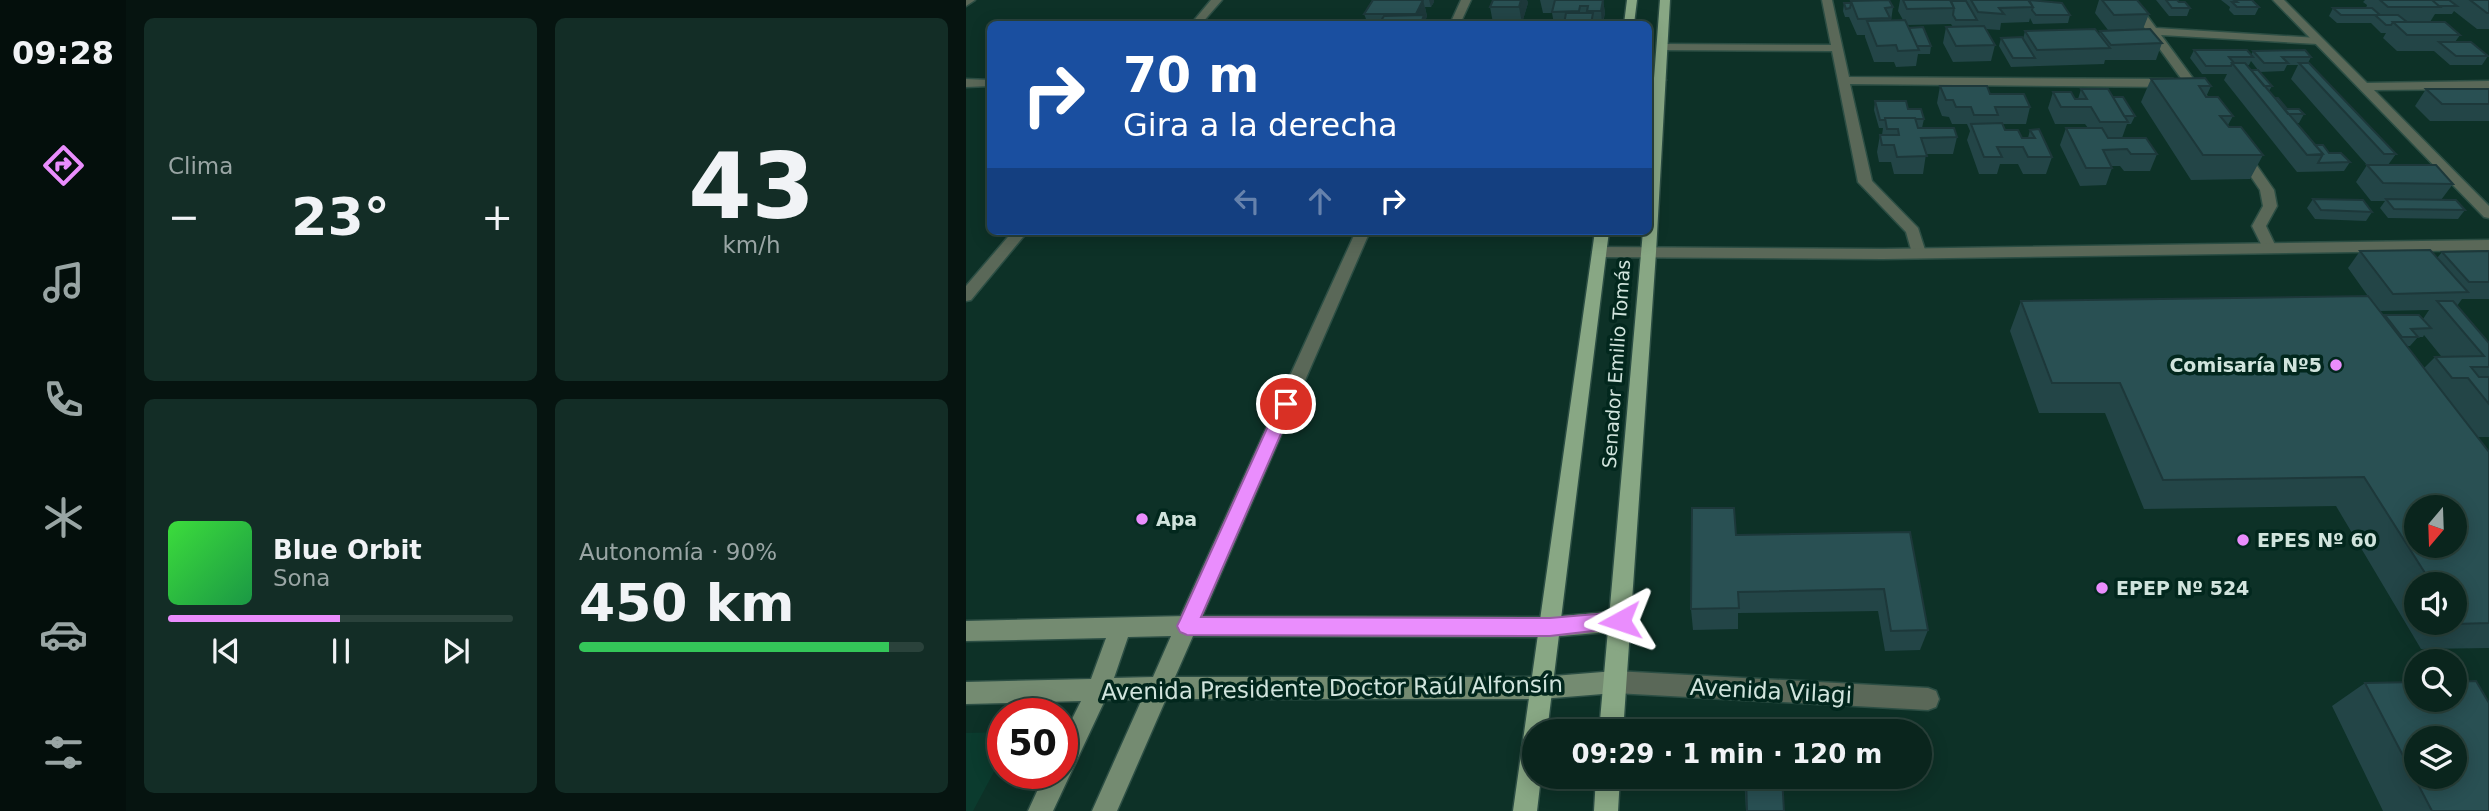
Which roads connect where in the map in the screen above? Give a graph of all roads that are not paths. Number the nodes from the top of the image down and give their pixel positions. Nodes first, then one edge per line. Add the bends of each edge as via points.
1 (970, 0) edge
2 (1217, 0) edge
3 (1466, 0) edge
4 (1632, 0) edge
5 (1665, 0) edge
6 (1827, 0) edge
7 (2125, 0) edge
8 (2278, 0) edge
9 (966, 3) edge
10 (1199, 21) edge
11 (1456, 21) edge
12 (1629, 21) edge
13 (2153, 31) junction
14 (2318, 41) junction
15 (1663, 47) junction
16 (1838, 48) junction
17 (1654, 80) edge
18 (1845, 80) junction
19 (966, 83) edge
20 (987, 83) edge
21 (2190, 83) junction
22 (2489, 85) edge
23 (2366, 87) junction
24 (2206, 104) edge
25 (2229, 136) edge
26 (1652, 149) edge
27 (2489, 214) edge
28 (1018, 235) edge
29 (1361, 235) edge
30 (1601, 235) edge
31 (1649, 235) edge
32 (2489, 245) edge
33 (2270, 249) junction
34 (1599, 252) junction
35 (1649, 252) junction
36 (1919, 253) junction
37 (966, 296) edge
38 (1620, 621) junction
39 (1187, 626) junction
40 (1121, 627) junction
41 (1550, 627) junction
42 (966, 631) edge
43 (1615, 682) junction
44 (1157, 688) junction
45 (1541, 688) junction
46 (1098, 691) junction
47 (966, 693) edge
48 (1928, 699) dead end
49 (1537, 719) edge
50 (1612, 719) edge
51 (1078, 732) edge
52 (1051, 789) edge
53 (1528, 789) edge
54 (1607, 789) edge
55 (1040, 811) edge
56 (1104, 811) edge
57 (1525, 811) edge
58 (1606, 811) edge

1 - 9 street
2 - 10 street
3 - 11 street
4 - 12 main road
5 - 15 main road, Senador Emilio Tomás
6 - 16 street
7 - 13 street
8 - 14 street
13 - 14 street
13 - 21 street
14 - 23 street
15 - 16 street
15 - 17 main road, Senador Emilio Tomás
16 - 18 street
17 - 26 main road, Senador Emilio Tomás
18 - 21 street
18 - 36 street via 1865,182 1913,230
19 - 20 street
21 - 24 street
22 - 23 street
23 - 27 street
25 - 33 street via 2267,190 2270,206 2259,226
28 - 37 street
29 - 39 street
30 - 34 main road, Senador Emilio Tomás
31 - 35 main road, Senador Emilio Tomás
32 - 33 street
33 - 36 street
34 - 35 street
34 - 41 main road, Senador Emilio Tomás
35 - 36 street
35 - 38 main road, Senador Emilio Tomás
38 - 41 main road
38 - 43 main road, Senador Emilio Tomás
39 - 40 main road
39 - 41 main road
39 - 44 main road
40 - 42 main road
40 - 46 main road
41 - 45 main road, Senador Emilio Tomás
43 - 45 main road, Avenida Presidente Doctor Raúl Alfonsín
43 - 48 street, Avenida Vilagi
43 - 50 main road, Senador Emilio Tomás
44 - 45 main road, Avenida Presidente Doctor Raúl Alfonsín
44 - 46 main road, Avenida Presidente Doctor Raúl Alfonsín
44 - 56 main road
45 - 49 main road, Senador Emilio Tomás
46 - 47 main road, Avenida Presidente Doctor Raúl Alfonsín
46 - 51 main road
52 - 55 main road
53 - 57 main road, Senador Emilio Tomás
54 - 58 main road

